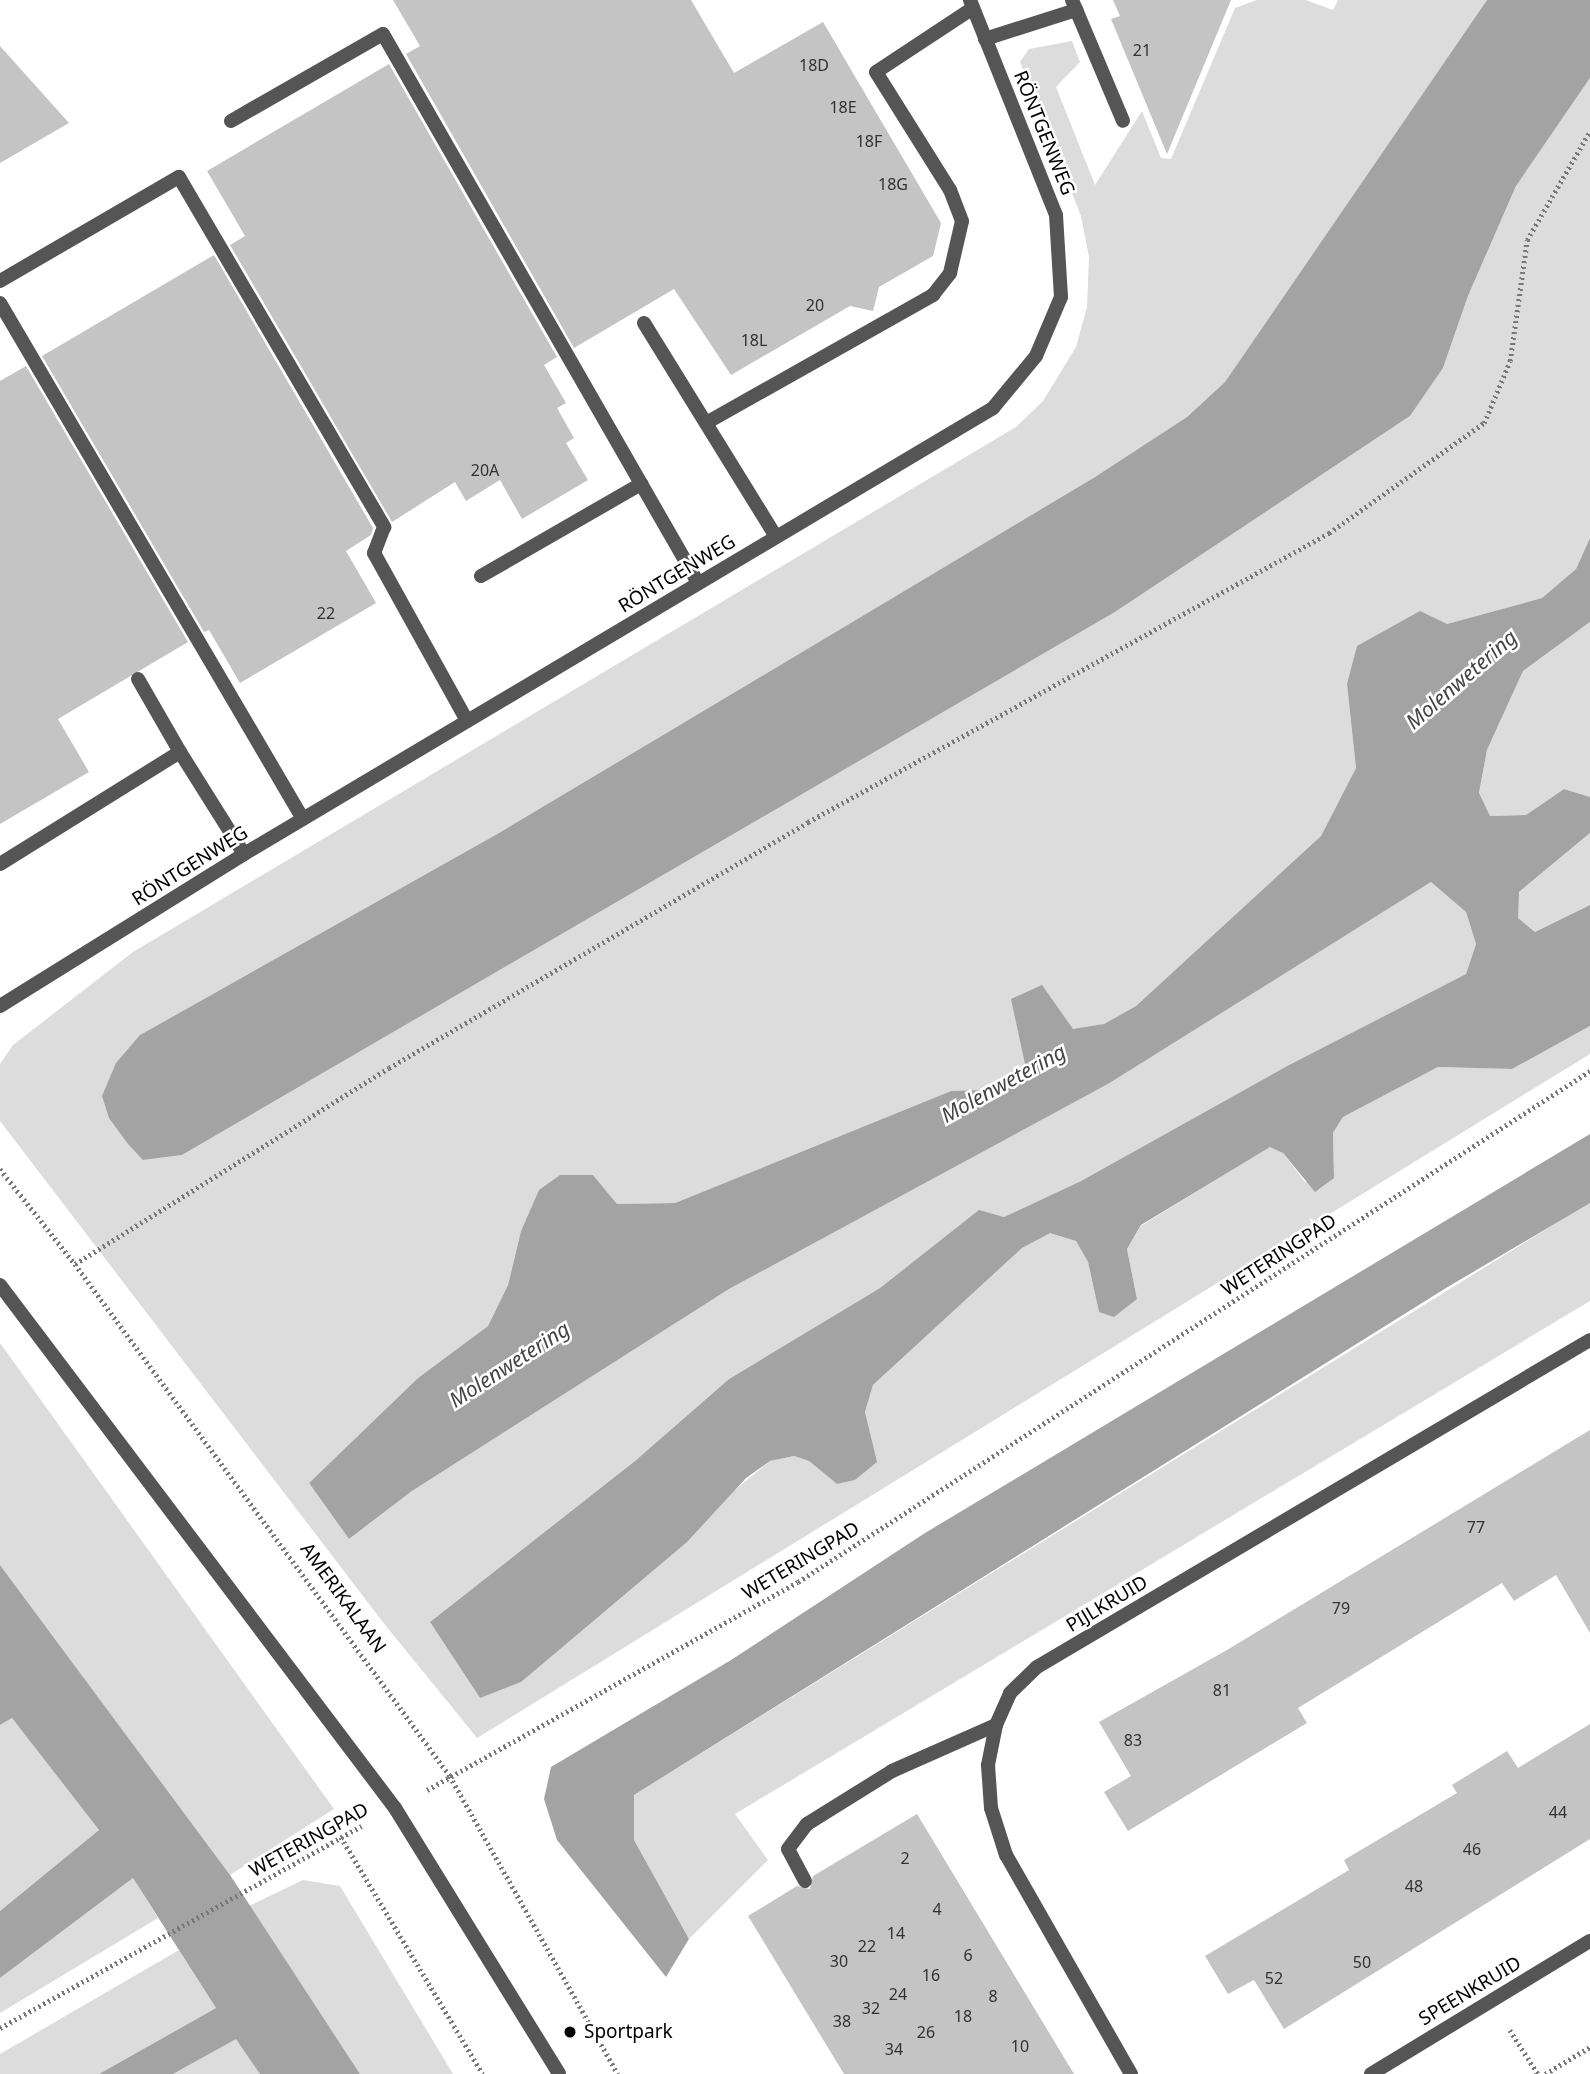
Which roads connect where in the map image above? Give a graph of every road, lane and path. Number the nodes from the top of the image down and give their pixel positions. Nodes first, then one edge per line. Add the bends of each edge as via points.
1 (972, 4) edge
2 (1074, 5) edge
3 (985, 40) junction
4 (230, 121) dead end
5 (1122, 121) dead end
6 (1590, 131) edge
7 (0, 281) edge
8 (0, 303) edge
9 (644, 323) dead end
10 (706, 423) junction
11 (641, 484) junction
12 (776, 537) junction
13 (481, 576) dead end
14 (698, 583) junction
15 (138, 679) dead end
16 (467, 721) junction
17 (180, 752) junction
18 (303, 819) junction
19 (244, 854) junction
20 (0, 864) edge
21 (0, 1006) edge
22 (1590, 1071) edge
23 (0, 1169) edge
24 (75, 1264) junction
25 (0, 1285) edge
26 (1590, 1340) edge
27 (996, 1725) junction
28 (450, 1776) junction
29 (395, 1808) junction
30 (341, 1837) junction
31 (805, 1881) dead end
32 (1590, 1941) edge
33 (1492, 2000) junction
34 (0, 2028) edge
35 (1590, 2047) edge
36 (483, 2074) edge
37 (559, 2074) edge
38 (618, 2074) edge
39 (1131, 2074) edge
40 (1371, 2074) edge
41 (1538, 2074) edge
42 (1545, 2074) edge

1 - 3 street, RÖNTGENWEG
1 - 10 street via 876,72 950,190 962,221 950,272 933,295
2 - 3 street
2 - 5 street
3 - 12 street, RÖNTGENWEG via 1056,215 1061,297 1056,309 1036,356 993,408
4 - 11 street via 383,34
6 - 24 path via 1527,240 1510,361 1483,423 1329,533 808,822 377,1074
7 - 16 street via 179,177 384,527 374,553
8 - 18 street
9 - 10 street
10 - 12 street
11 - 13 street
11 - 14 street
12 - 14 street, RÖNTGENWEG
14 - 16 street, RÖNTGENWEG
15 - 17 street
16 - 18 street, RÖNTGENWEG
17 - 19 street
17 - 20 street
18 - 19 street, RÖNTGENWEG
19 - 21 street, RÖNTGENWEG
22 - 28 path, WETERINGPAD via 798,1582
23 - 24 path, AMERIKALAAN
24 - 28 path, AMERIKALAAN
25 - 29 street
26 - 27 street, PIJLKRUID via 1037,1667 1010,1693
27 - 31 street via 892,1771 807,1824 788,1849
27 - 39 street, PIJLKRUID via 988,1765 991,1808 1006,1855
28 - 29 path, WETERINGPAD
28 - 38 path, AMERIKALAAN
29 - 30 path, WETERINGPAD
29 - 37 street
30 - 34 path, WETERINGPAD
30 - 36 path
32 - 33 street, SPEENKRUID
33 - 40 street, SPEENKRUID
33 - 41 path
35 - 42 path

